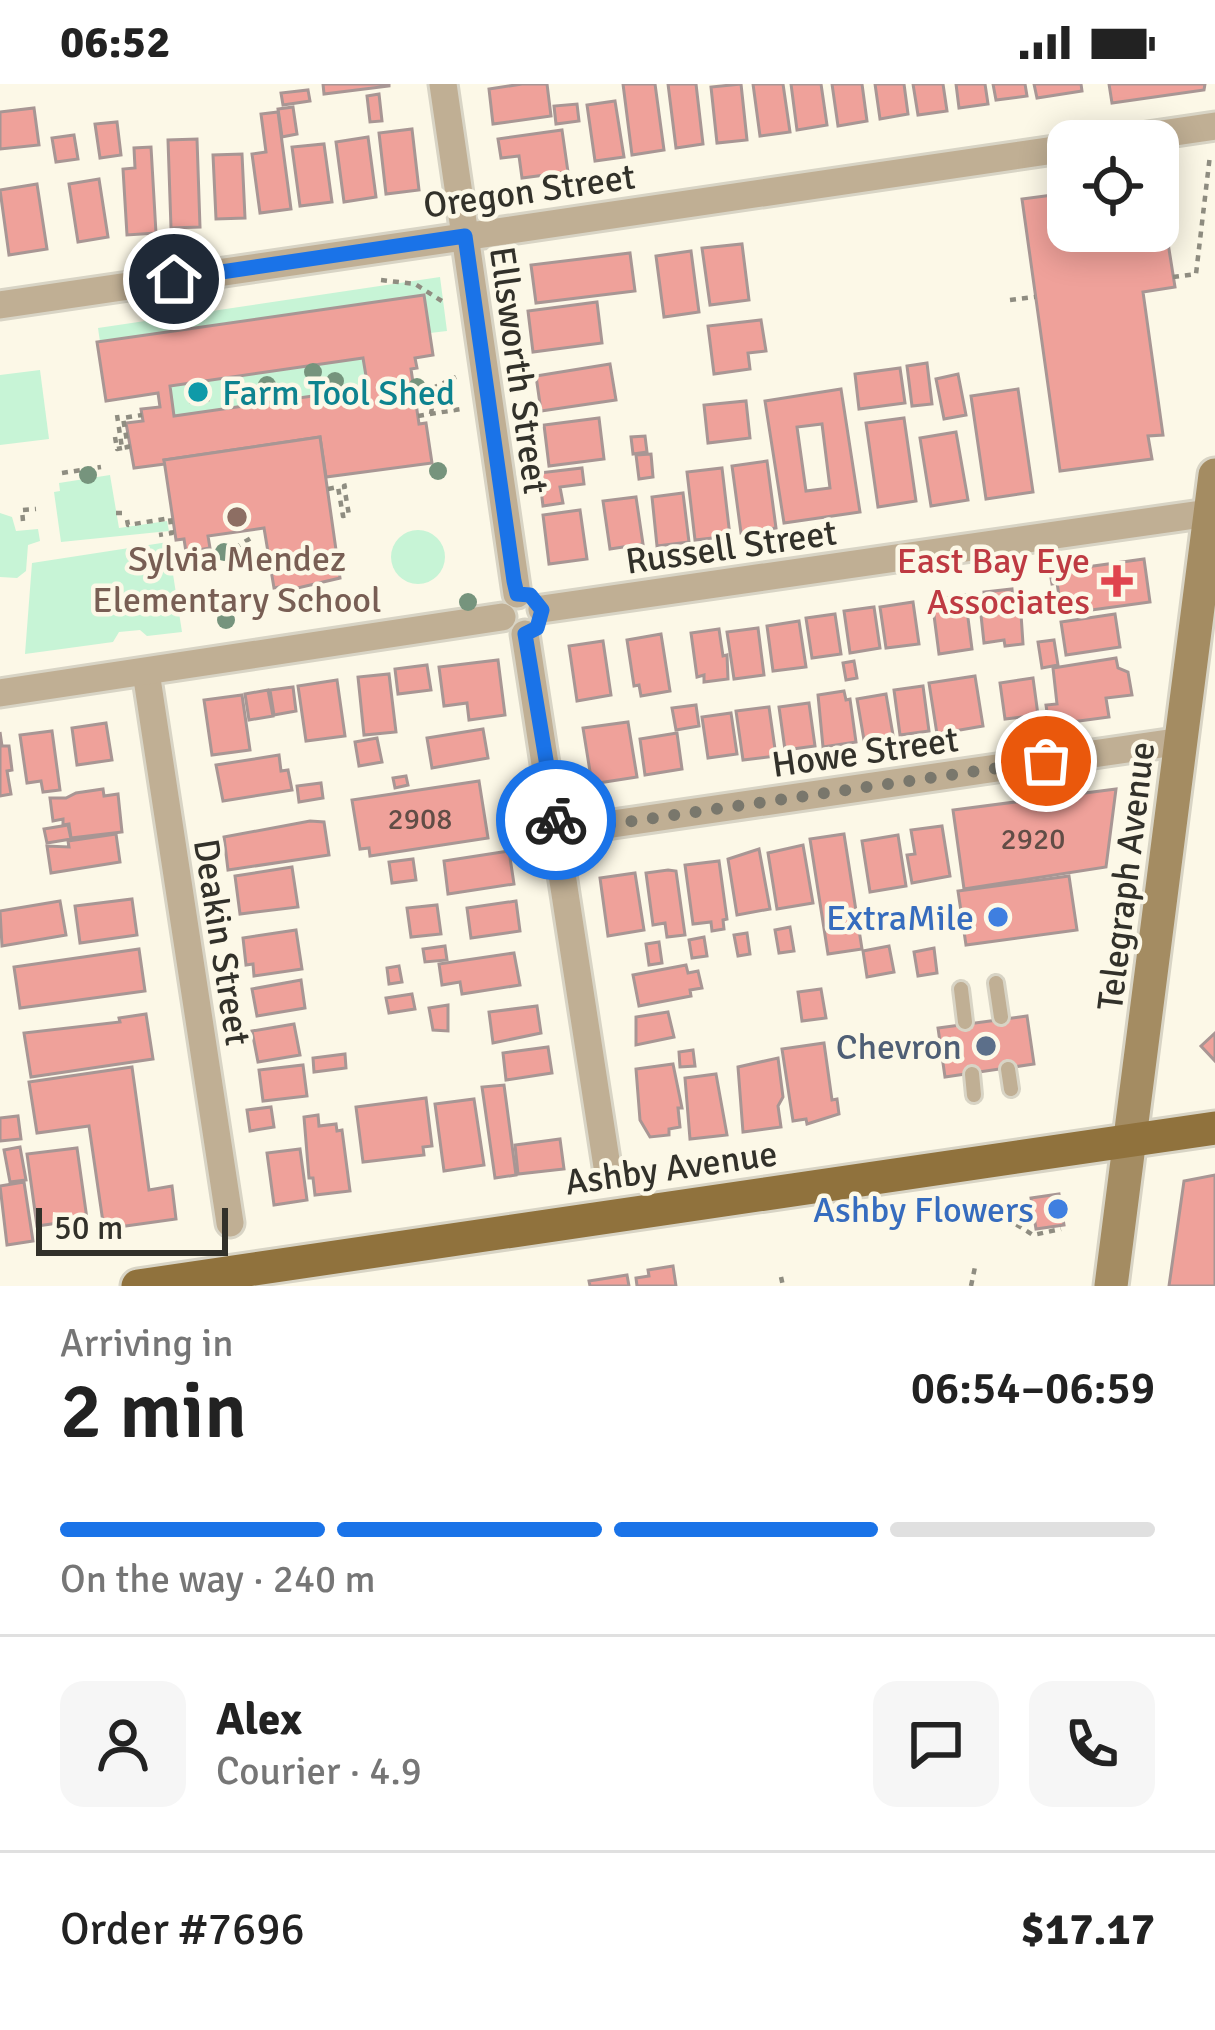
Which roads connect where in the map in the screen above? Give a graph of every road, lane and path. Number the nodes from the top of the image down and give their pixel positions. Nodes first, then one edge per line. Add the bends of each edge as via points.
1 (443, 84) edge
2 (1214, 126) edge
3 (1179, 131) edge
4 (1047, 151) edge
5 (465, 236) junction
6 (1173, 277) dead end
7 (380, 280) dead end
8 (1036, 296) dead end
9 (1010, 300) dead end
10 (445, 303) dead end
11 (0, 305) edge
12 (456, 377) dead end
13 (461, 409) dead end
14 (430, 414) junction
15 (142, 415) dead end
16 (117, 416) dead end
17 (418, 416) dead end
18 (115, 437) dead end
19 (122, 448) junction
20 (101, 467) dead end
21 (62, 473) dead end
22 (1215, 475) edge
23 (348, 485) dead end
24 (328, 489) dead end
25 (36, 509) dead end
26 (1213, 512) edge
27 (128, 520) dead end
28 (23, 521) dead end
29 (159, 535) dead end
30 (251, 538) dead end
31 (201, 559) dead end
32 (515, 615) junction
33 (146, 672) junction
34 (0, 693) edge
35 (1182, 741) junction
36 (558, 832) junction
37 (996, 982) dead end
38 (961, 989) dead end
39 (1001, 1017) dead end
40 (965, 1022) dead end
41 (1008, 1069) dead end
42 (972, 1074) dead end
43 (1011, 1089) dead end
44 (974, 1095) dead end
45 (1215, 1128) edge
46 (1130, 1139) junction
47 (608, 1173) dead end
48 (1011, 1202) dead end
49 (230, 1223) dead end
50 (1061, 1229) dead end
51 (975, 1267) dead end
52 (781, 1277) dead end
53 (197, 1282) edge
54 (138, 1286) edge
55 (782, 1286) edge
56 (971, 1286) edge
57 (1111, 1286) edge

1 - 5 street, Ellsworth Street
2 - 3 street
2 - 6 path via 1196,274
4 - 5 street, Oregon Street
5 - 11 street, Oregon Street
5 - 32 street, Ellsworth Street
7 - 10 path via 416,284
8 - 9 path
12 - 14 path via 435,387
13 - 14 path
14 - 17 path
15 - 19 path via 123,418
16 - 19 path
18 - 19 path
20 - 21 path
22 - 26 main road, Telegraph Avenue
23 - 24 path via 349,515 338,487
25 - 28 path via 22,510
26 - 32 street, Russell Street via 542,610 537,628
26 - 35 main road, Telegraph Avenue
27 - 29 path via 170,518 172,533
30 - 31 path
32 - 33 street
32 - 36 street, Ellsworth Street
33 - 34 street
33 - 49 street, Deakin Street
35 - 36 street, Howe Street
35 - 46 main road, Telegraph Avenue
36 - 47 street, Ellsworth Street
37 - 39 lane
38 - 40 lane
41 - 43 lane
42 - 44 lane
45 - 46 main road, Ashby Avenue
46 - 53 main road, Ashby Avenue
46 - 57 main road, Telegraph Avenue
48 - 50 path via 1014,1223 1033,1234
51 - 56 path
52 - 55 path
53 - 54 main road, Ashby Avenue

